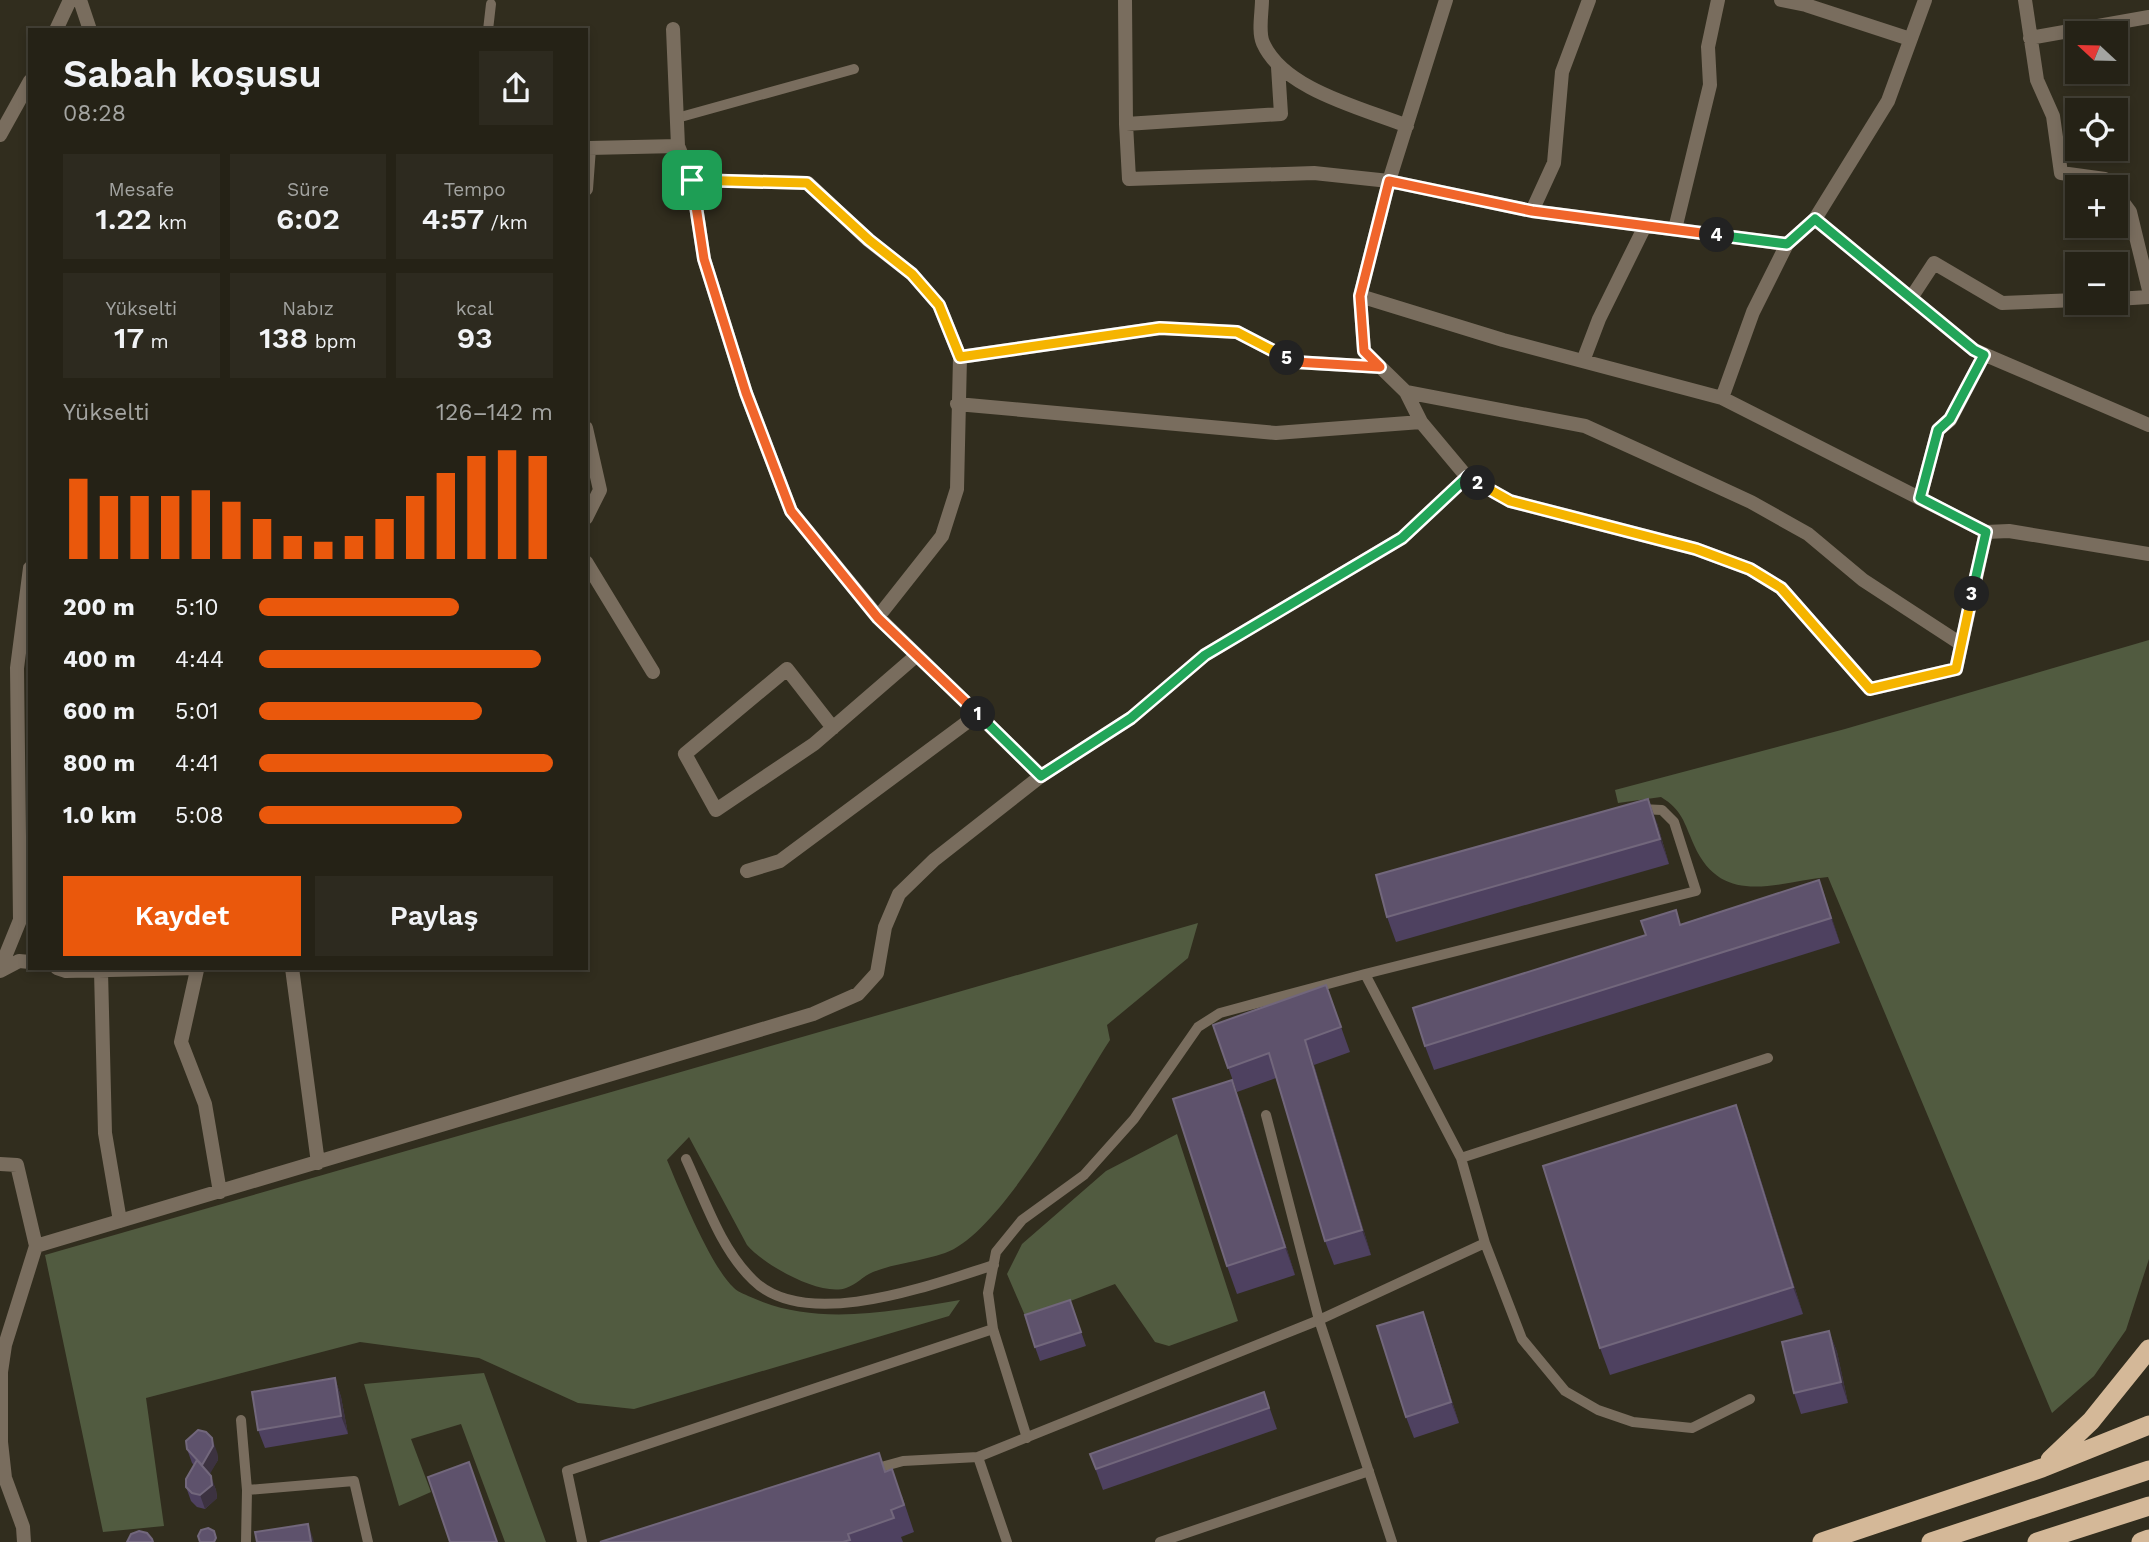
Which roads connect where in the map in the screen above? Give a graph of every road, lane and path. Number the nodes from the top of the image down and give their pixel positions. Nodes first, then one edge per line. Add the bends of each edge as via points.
1 (70, 0) edge
2 (80, 0) edge
3 (1125, 0) edge
4 (1262, 0) edge
5 (1446, 0) edge
6 (1589, 0) edge
7 (1718, 0) edge
8 (1781, 0) edge
9 (1925, 0) edge
10 (2025, 0) edge
11 (491, 4) dead end
12 (2149, 17) edge
13 (57, 28) edge
14 (89, 28) edge
15 (488, 28) edge
16 (673, 29) dead end
17 (1910, 38) junction
18 (2030, 38) junction
19 (1278, 67) junction
20 (854, 69) dead end
21 (28, 85) edge
22 (677, 118) junction
23 (1126, 124) junction
24 (1406, 126) junction
25 (0, 135) edge
26 (678, 146) junction
27 (588, 148) edge
28 (2076, 175) edge
29 (692, 180) junction
30 (1389, 181) junction
31 (2128, 209) edge
32 (1532, 211) junction
33 (1815, 219) junction
34 (1645, 226) junction
35 (1675, 229) junction
36 (1787, 244) junction
37 (2149, 290) edge
38 (1360, 296) junction
39 (1911, 298) junction
40 (2149, 298) edge
41 (2128, 299) edge
42 (2065, 300) edge
43 (1984, 355) junction
44 (960, 357) junction
45 (1583, 361) junction
46 (1380, 367) junction
47 (1406, 392) junction
48 (1722, 398) junction
49 (957, 404) junction
50 (1421, 422) junction
51 (2149, 425) edge
52 (588, 437) edge
53 (1467, 477) junction
54 (1920, 498) junction
55 (588, 514) edge
56 (1986, 532) junction
57 (2149, 554) edge
58 (588, 565) edge
59 (27, 597) edge
60 (878, 618) junction
61 (1961, 644) junction
62 (917, 655) junction
63 (653, 672) dead end
64 (978, 714) junction
65 (834, 727) junction
66 (1041, 776) junction
67 (1631, 812) edge
68 (747, 871) dead end
69 (28, 962) edge
70 (0, 970) edge
71 (63, 970) edge
72 (149, 970) edge
73 (197, 970) edge
74 (292, 970) edge
75 (101, 971) junction
76 (1365, 974) junction
77 (1768, 1058) dead end
78 (1266, 1115) dead end
79 (1461, 1158) junction
80 (686, 1159) dead end
81 (318, 1163) junction
82 (0, 1164) edge
83 (220, 1192) junction
84 (120, 1221) junction
85 (1485, 1243) junction
86 (36, 1246) junction
87 (994, 1265) junction
88 (1319, 1320) junction
89 (993, 1329) junction
90 (2149, 1349) edge
91 (1750, 1399) dead end
92 (241, 1420) dead end
93 (2149, 1425) edge
94 (1027, 1438) junction
95 (978, 1457) junction
96 (2042, 1468) junction
97 (2149, 1470) edge
98 (1369, 1471) junction
99 (863, 1473) edge
100 (3, 1478) edge
101 (247, 1490) junction
102 (2149, 1506) edge
103 (2149, 1539) edge
104 (24, 1542) edge
105 (246, 1542) edge
106 (368, 1542) edge
107 (582, 1542) edge
108 (1007, 1542) edge
109 (1160, 1542) edge
110 (1392, 1542) edge
111 (1822, 1542) edge
112 (1931, 1542) edge
113 (2037, 1542) edge
114 (2141, 1542) edge

1 - 13 street
2 - 14 street
3 - 23 street
4 - 19 street via 1262,41
5 - 24 street
6 - 32 street via 1562,72 1553,163
7 - 35 street via 1708,47 1710,85
8 - 17 street
9 - 17 street
10 - 18 street
11 - 15 lane
12 - 18 street
16 - 22 street
17 - 33 street via 1888,101
18 - 28 street via 2037,80 2053,116 2061,173
19 - 23 street via 1282,114
19 - 24 street via 1314,90
20 - 22 lane
21 - 25 street
22 - 26 street
23 - 30 street via 1129,179 1314,173
24 - 30 street
26 - 27 street
26 - 29 street
29 - 44 street via 807,183 912,274 939,305
29 - 60 street via 704,259 746,393 791,511
30 - 32 street
30 - 38 street
31 - 37 street
32 - 34 street
33 - 36 street
33 - 39 street
34 - 35 street
34 - 45 street
35 - 36 street
36 - 48 street via 1753,312
38 - 45 street
38 - 46 street via 1364,351
39 - 42 street via 1934,263 2001,303
39 - 43 street
40 - 41 street
43 - 51 street
43 - 54 street via 1950,419 1938,430
44 - 46 street via 1160,328 1237,332 1295,362
44 - 49 street
45 - 48 street
46 - 47 street
47 - 50 street
47 - 61 street via 1585,426 1649,455 1808,534 1863,580
48 - 54 street
49 - 50 street via 1276,433
49 - 60 street via 957,489 942,536
50 - 53 street
52 - 55 street via 600,490
53 - 61 street via 1510,501 1696,549 1750,569 1781,588 1870,689 1956,669
53 - 66 street via 1402,538 1205,655 1131,718
54 - 56 street
56 - 57 street via 2009,531
56 - 61 street
58 - 63 street
59 - 70 street via 17,668 20,920
60 - 62 street
62 - 64 street
62 - 65 street
64 - 66 street
64 - 68 street via 780,861
65 - 65 street via 787,669 685,754 716,810
66 - 81 street via 934,860 899,894 885,927 877,973 858,994 813,1014
67 - 76 lane via 1662,810 1674,821 1696,891
69 - 70 street
71 - 75 street
72 - 75 street
73 - 83 street via 181,1042 205,1104
74 - 81 street
75 - 84 street via 105,1133
76 - 79 lane
76 - 87 lane via 1220,1013 1198,1027 1134,1119 1084,1175 1023,1220 996,1252
77 - 79 lane
78 - 88 lane
79 - 85 lane
80 - 87 lane via 730,1252 754,1282 785,1298 868,1303
81 - 83 street
82 - 86 street via 18,1165
83 - 84 street
84 - 86 street
85 - 88 lane
85 - 91 lane via 1522,1339 1564,1391 1633,1422 1692,1428
86 - 100 street via 1,1372
87 - 89 lane via 988,1293
88 - 94 lane
88 - 98 lane
89 - 94 lane
89 - 107 lane via 567,1471
90 - 96 highway via 2091,1421
92 - 101 lane
93 - 96 highway
94 - 95 lane
95 - 99 lane via 903,1461
95 - 108 lane
96 - 111 highway
97 - 112 highway
98 - 109 lane
98 - 110 lane
100 - 104 street via 23,1527
101 - 105 lane
101 - 106 lane via 354,1480
102 - 113 highway
103 - 114 highway

